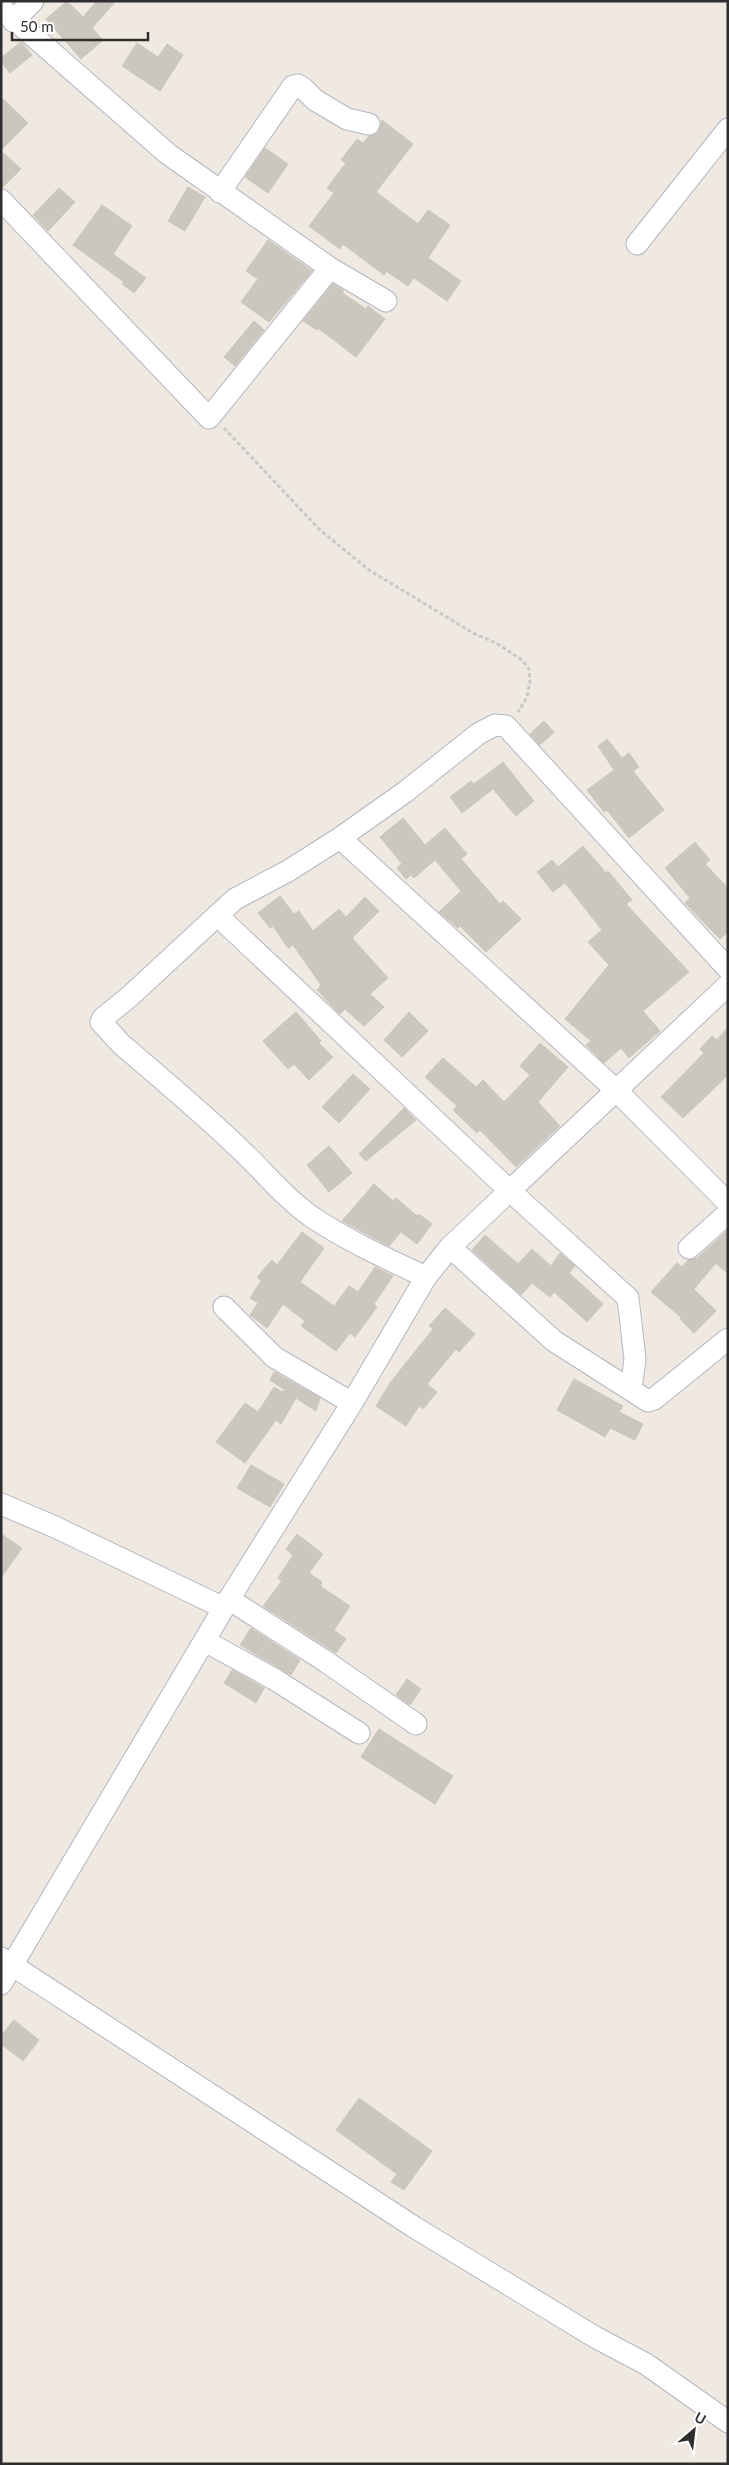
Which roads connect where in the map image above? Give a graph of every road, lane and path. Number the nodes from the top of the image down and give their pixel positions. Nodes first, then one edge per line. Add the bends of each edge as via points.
1 (33, 1) edge
2 (7, 14) edge
3 (369, 124) dead end
4 (728, 129) edge
5 (220, 192) junction
6 (1, 200) edge
7 (637, 244) dead end
8 (330, 268) junction
9 (386, 301) dead end
10 (209, 418) junction
11 (506, 726) junction
12 (340, 838) junction
13 (217, 915) junction
14 (728, 969) edge
15 (728, 985) edge
16 (616, 1090) junction
17 (510, 1190) junction
18 (728, 1203) edge
19 (728, 1212) edge
20 (450, 1247) junction
21 (689, 1248) dead end
22 (426, 1277) junction
23 (224, 1307) dead end
24 (728, 1339) edge
25 (631, 1390) junction
26 (352, 1402) junction
27 (1, 1504) edge
28 (227, 1604) junction
29 (205, 1641) junction
30 (416, 1724) dead end
31 (360, 1733) dead end
32 (7, 1960) edge
33 (1, 1984) edge
34 (728, 2422) edge

1 - 2 street
2 - 5 street via 168,154
3 - 5 street via 347,119 315,100 303,88 293,86
4 - 7 street
5 - 8 street
6 - 10 street
8 - 9 street
8 - 10 street
10 - 11 path via 229,433 319,529 368,570 522,660 529,669 527,697
11 - 12 street via 494,725 478,734
11 - 14 street
12 - 13 street via 235,899
12 - 16 street
13 - 17 street
13 - 22 street via 101,1022 312,1217 384,1258
15 - 16 street
16 - 17 street
16 - 18 street
17 - 20 street
17 - 25 street via 628,1298 634,1359
19 - 21 street
20 - 22 street
20 - 25 street via 554,1341
22 - 26 street
23 - 26 street via 274,1357
24 - 25 street via 654,1400 648,1401
26 - 28 street
27 - 28 street via 196,1596
28 - 29 street
28 - 30 street via 326,1661
29 - 31 street via 274,1679
29 - 32 street
32 - 33 street
32 - 34 street via 414,2227 595,2337 646,2364

